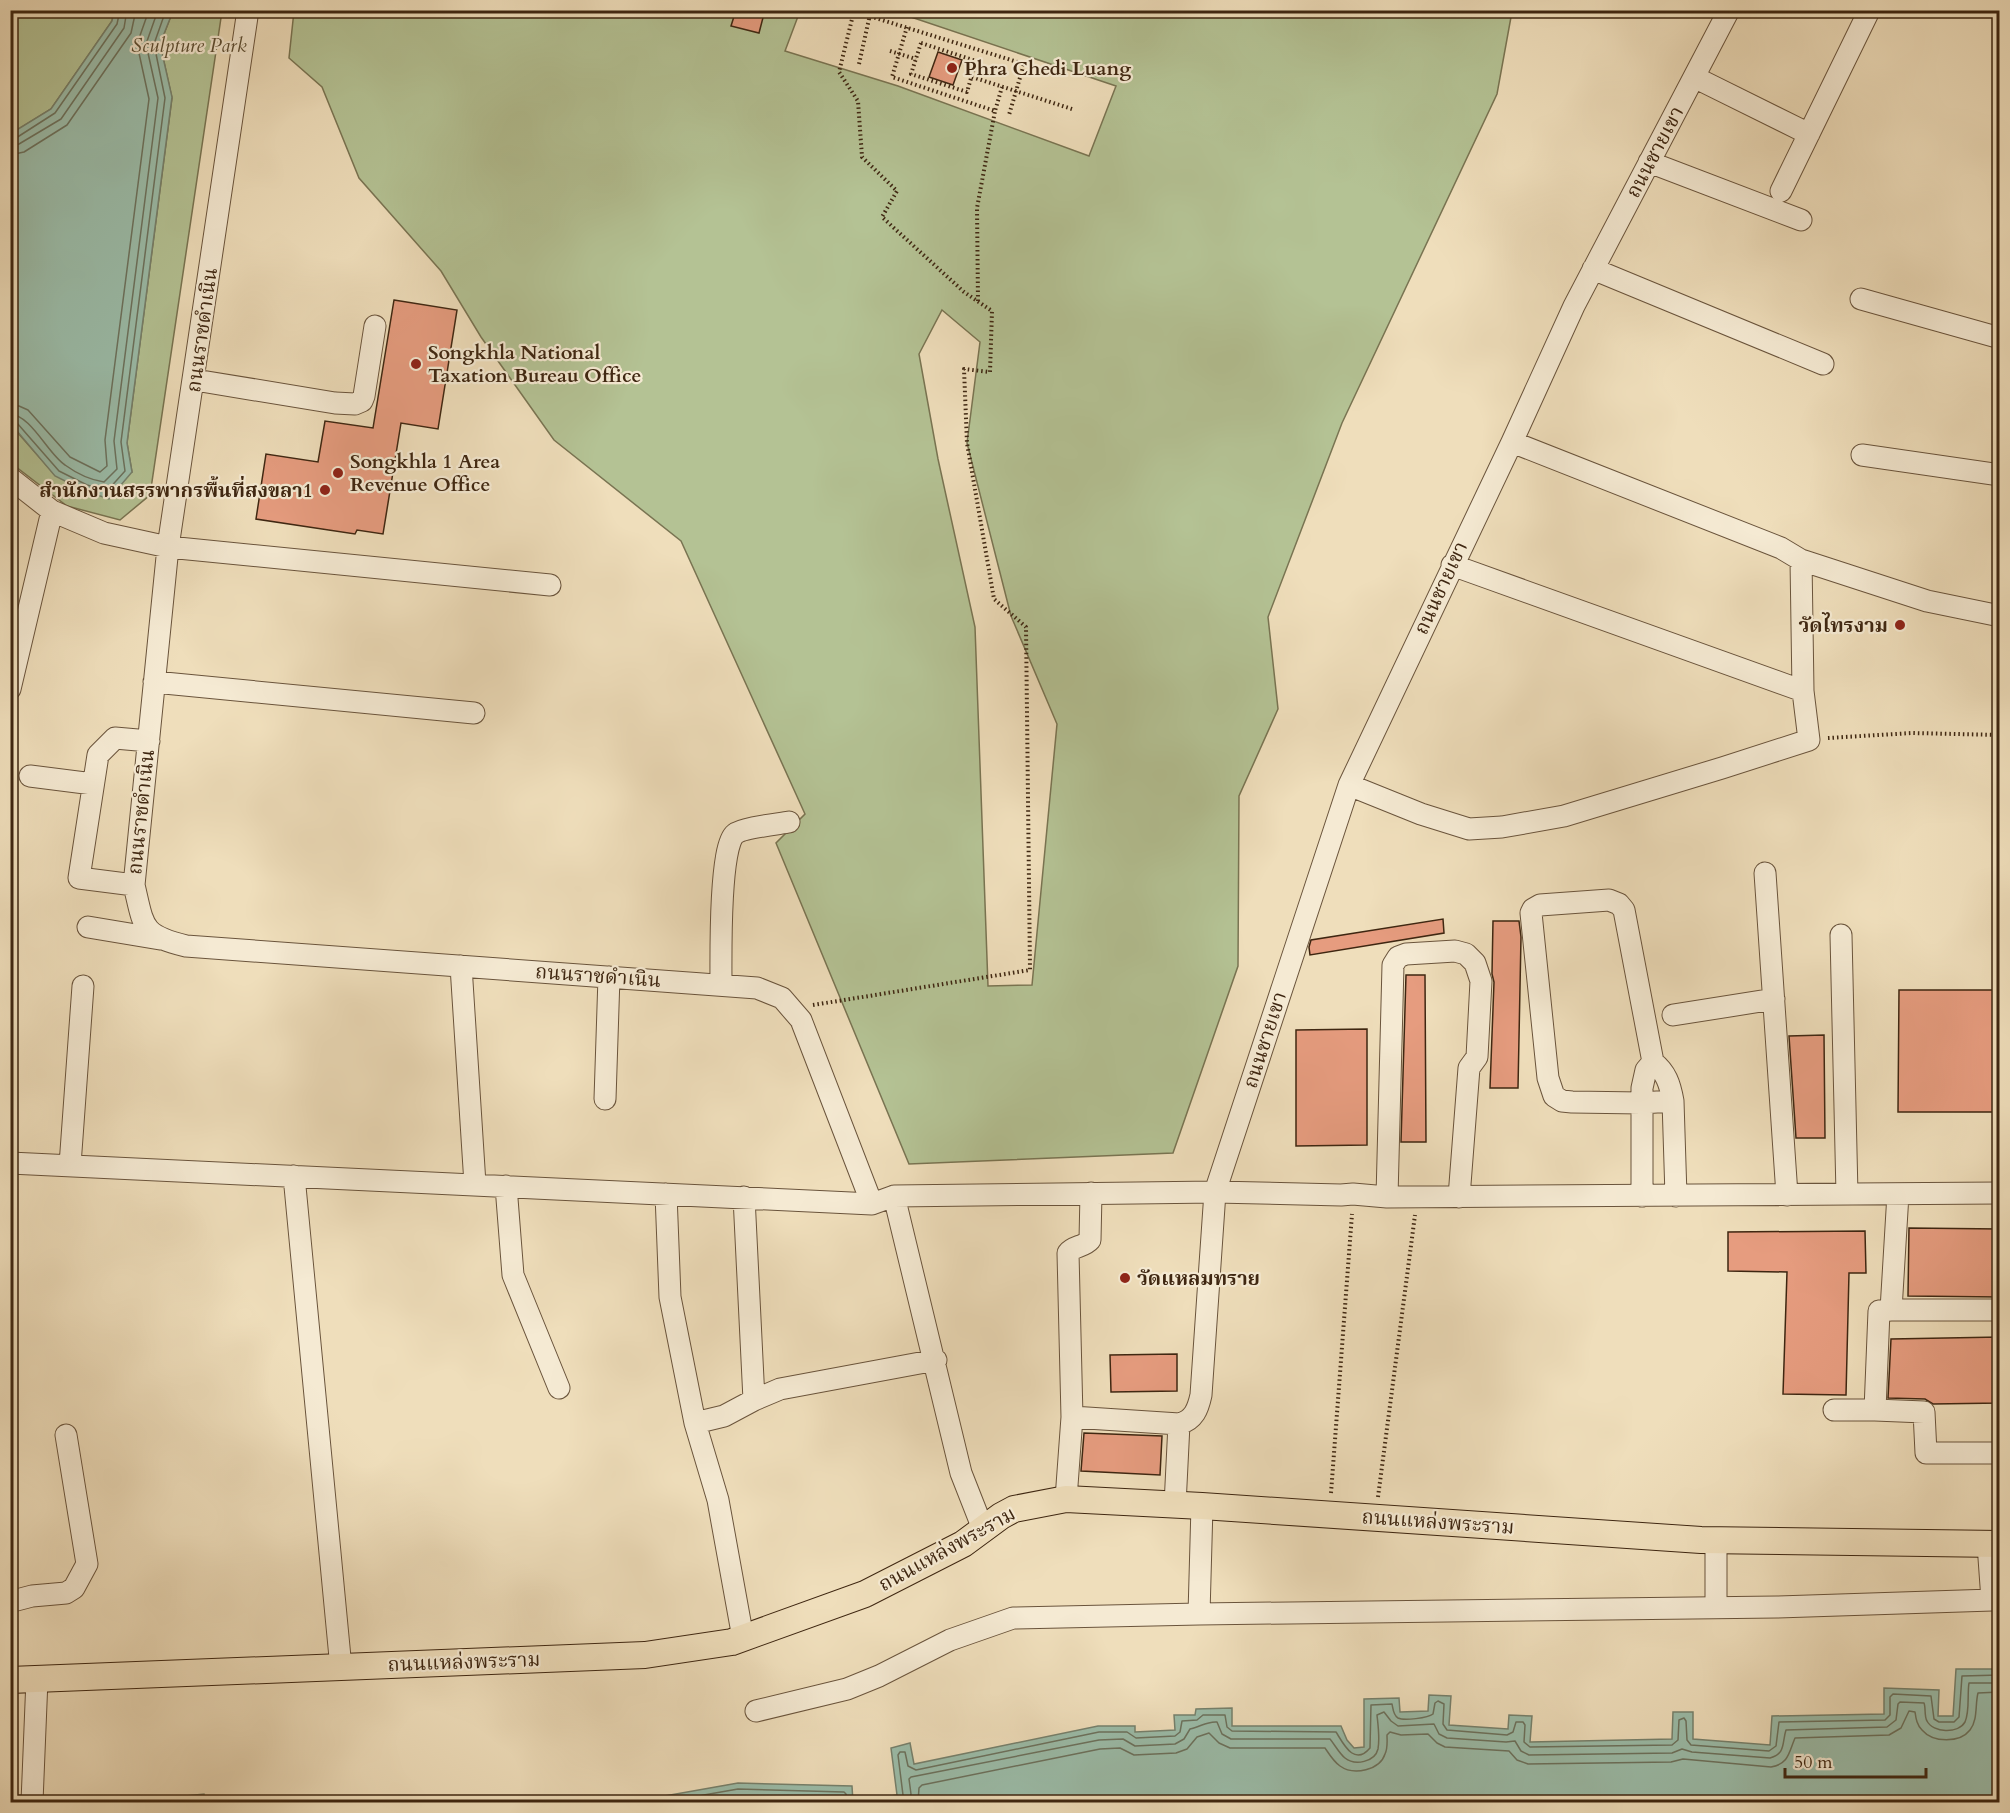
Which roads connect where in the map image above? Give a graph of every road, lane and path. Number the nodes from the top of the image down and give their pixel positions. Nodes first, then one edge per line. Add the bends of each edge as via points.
1 (248, 10) edge
2 (1729, 10) edge
3 (853, 11) edge
4 (871, 13) edge
5 (1868, 13) dead end
6 (907, 27) junction
7 (952, 41) junction
8 (890, 51) dead end
9 (949, 52) junction
10 (899, 53) junction
11 (916, 59) junction
12 (860, 64) dead end
13 (972, 77) junction
14 (1694, 77) junction
15 (1002, 87) junction
16 (1016, 91) junction
17 (1072, 109) dead end
18 (994, 111) junction
19 (1009, 115) dead end
20 (1809, 134) junction
21 (1649, 162) junction
22 (1781, 191) dead end
23 (1802, 220) dead end
24 (1593, 269) junction
25 (1861, 299) dead end
26 (978, 301) junction
27 (375, 326) dead end
28 (2000, 338) edge
29 (1823, 364) dead end
30 (195, 380) junction
31 (1512, 442) junction
32 (1862, 455) dead end
33 (2000, 475) edge
34 (10, 478) edge
35 (52, 511) junction
36 (168, 547) junction
37 (1801, 560) junction
38 (1452, 565) junction
39 (550, 585) dead end
40 (2000, 616) edge
41 (154, 682) junction
42 (10, 689) edge
43 (1803, 691) junction
44 (474, 713) dead end
45 (2000, 735) edge
46 (1809, 740) junction
47 (148, 741) junction
48 (30, 776) dead end
49 (93, 784) junction
50 (1349, 785) junction
51 (789, 822) dead end
52 (1765, 873) dead end
53 (134, 885) junction
54 (88, 927) dead end
55 (1841, 936) dead end
56 (160, 939) junction
57 (461, 966) junction
58 (609, 977) junction
59 (721, 985) junction
60 (83, 986) dead end
61 (1773, 999) junction
62 (791, 1008) junction
63 (1673, 1015) dead end
64 (1653, 1062) junction
65 (605, 1099) dead end
66 (1673, 1101) junction
67 (1641, 1103) junction
68 (10, 1163) edge
69 (70, 1165) junction
70 (294, 1176) junction
71 (475, 1185) junction
72 (506, 1186) junction
73 (1215, 1192) junction
74 (1091, 1193) junction
75 (2000, 1193) edge
76 (666, 1194) junction
77 (1353, 1194) junction
78 (1847, 1194) junction
79 (1898, 1194) junction
80 (1787, 1195) junction
81 (894, 1196) junction
82 (1642, 1196) junction
83 (1676, 1196) junction
84 (744, 1197) junction
85 (1387, 1197) junction
86 (1417, 1197) junction
87 (1459, 1197) junction
88 (872, 1204) junction
89 (1891, 1310) junction
90 (2000, 1310) edge
91 (936, 1360) junction
92 (559, 1388) dead end
93 (754, 1400) junction
94 (1834, 1410) dead end
95 (1875, 1410) junction
96 (1072, 1417) junction
97 (695, 1423) junction
98 (1179, 1424) junction
99 (66, 1435) dead end
100 (2000, 1453) edge
101 (1066, 1499) junction
102 (1175, 1505) junction
103 (1202, 1506) junction
104 (1329, 1515) junction
105 (1376, 1518) junction
106 (983, 1529) junction
107 (1716, 1541) junction
108 (1994, 1544) edge
109 (1996, 1600) edge
110 (10, 1604) edge
111 (1716, 1608) junction
112 (1199, 1614) junction
113 (743, 1638) junction
114 (341, 1668) junction
115 (37, 1679) junction
116 (10, 1680) edge
117 (756, 1711) dead end
118 (32, 1803) edge

1 - 30 street, ถนนราชดำเนิน
2 - 14 street, ถนนชายเขา
3 - 4 path
3 - 26 path via 839,72 858,101 862,157 897,191 882,217
4 - 6 path
4 - 12 path
5 - 20 street
6 - 7 path
6 - 10 path
7 - 9 path
7 - 16 path via 1024,64
8 - 10 path
9 - 11 path via 921,43
9 - 13 path via 976,61
10 - 11 path
10 - 18 path via 891,77
11 - 13 path via 911,74 966,92
13 - 15 path
14 - 20 street
14 - 21 street, ถนนชายเขา
15 - 16 path
15 - 18 path
16 - 17 path
16 - 19 path
18 - 26 path via 977,208
20 - 22 street
21 - 23 street
21 - 24 street, ถนนชายเขา
24 - 29 street
24 - 31 street, ถนนชายเขา
25 - 28 street
26 - 62 path via 992,311 990,372 964,369 967,443 994,599 1026,627 1030,970
27 - 30 street via 364,396 358,403 346,405
30 - 36 street, ถนนราชดำเนิน
31 - 37 street via 1781,548
31 - 38 street, ถนนชายเขา
32 - 33 street
34 - 35 street
35 - 36 street via 104,533
35 - 42 street
36 - 39 street
36 - 41 street, ถนนราชดำเนิน
37 - 40 street via 1927,602
37 - 43 street
38 - 43 street
38 - 50 street, ถนนชายเขา
41 - 44 street
41 - 47 street, ถนนราชดำเนิน
43 - 46 street
45 - 46 path via 1912,733
46 - 50 street via 1564,816 1502,827 1469,829
47 - 49 street via 115,738 98,755
47 - 53 street, ถนนราชดำเนิน
48 - 49 street
49 - 53 street via 80,878
50 - 73 street, ถนนชายเขา
51 - 59 street via 737,832 731,839 723,885
52 - 61 street
53 - 56 street, ถนนราชดำเนิน via 144,924
54 - 56 street
55 - 78 street
56 - 57 street, ถนนราชดำเนิน via 186,946
57 - 58 street, ถนนราชดำเนิน
57 - 71 street
58 - 59 street, ถนนราชดำเนิน
58 - 65 street
59 - 62 street, ถนนราชดำเนิน via 757,988 782,998
60 - 69 street
61 - 63 street
61 - 80 street
62 - 88 street, ถนนราชดำเนิน via 801,1020
64 - 66 street via 1663,1071
64 - 67 street via 1643,1078
64 - 67 street via 1624,910 1609,900 1535,908 1531,913 1552,1093 1562,1101
66 - 67 street
66 - 83 street
67 - 82 street
68 - 69 street
69 - 70 street
70 - 71 street
70 - 114 street
71 - 72 street
72 - 76 street
72 - 92 street via 513,1275
73 - 74 street
73 - 77 street
73 - 98 street, ถนนชายเขา via 1201,1395 1193,1416
74 - 81 street
74 - 96 street via 1090,1240 1068,1252
75 - 79 street
76 - 84 street
76 - 97 street via 670,1297
77 - 85 street
77 - 104 path
78 - 79 street
78 - 80 street
79 - 89 street
80 - 83 street
81 - 88 street
81 - 91 street
82 - 83 street
82 - 87 street
84 - 88 street
84 - 93 street
85 - 86 street
85 - 87 street via 1394,965 1398,957 1406,954 1455,951 1471,958 1481,981 1477,1057 1469,1068
86 - 87 street
86 - 105 path
89 - 90 street
89 - 95 street via 1879,1311
91 - 93 street via 780,1389
91 - 106 street via 963,1480
93 - 97 street via 738,1411
94 - 95 street
95 - 100 street via 1924,1412 1926,1453
96 - 98 street
96 - 101 street
97 - 113 street via 718,1500
98 - 102 street
99 - 110 street via 87,1564 74,1588 66,1593 32,1596
101 - 102 main road, ถนนแหล่งพระราม
101 - 106 main road, ถนนแหล่งพระราม via 1014,1509
102 - 103 main road, ถนนแหล่งพระราม
103 - 104 main road, ถนนแหล่งพระราม
103 - 112 street
104 - 105 main road, ถนนแหล่งพระราม
105 - 107 main road, ถนนแหล่งพระราม
106 - 113 main road, ถนนแหล่งพระราม via 956,1548 865,1594
107 - 108 main road, ถนนแหล่งพระราม
107 - 111 street
108 - 109 street
109 - 111 street
111 - 112 street
112 - 117 street via 1013,1618 950,1640 847,1689
113 - 114 main road, ถนนแหล่งพระราม via 645,1655
114 - 115 main road, ถนนแหล่งพระราม
115 - 116 main road, ถนนแหล่งพระราม
115 - 118 street

